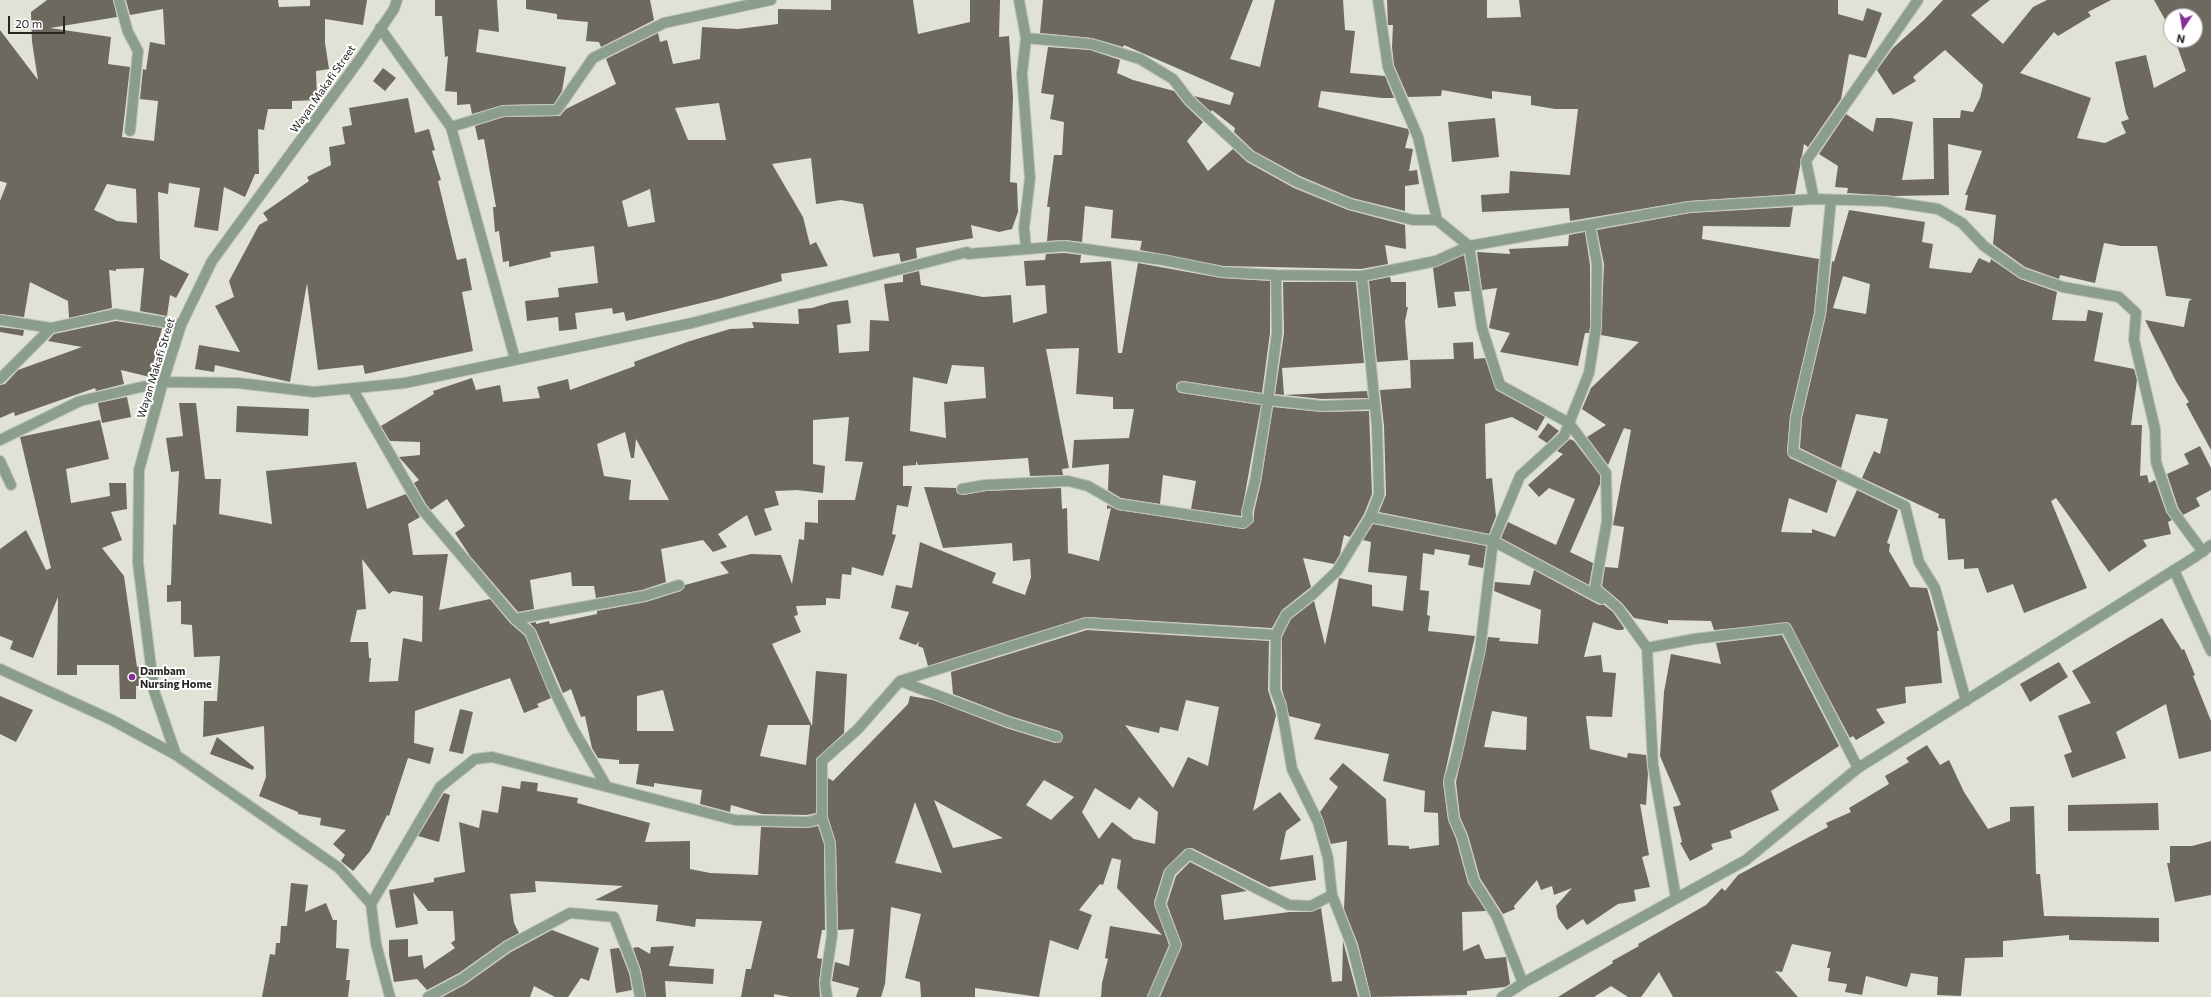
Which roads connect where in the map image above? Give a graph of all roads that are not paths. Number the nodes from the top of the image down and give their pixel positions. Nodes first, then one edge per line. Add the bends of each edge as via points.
1 (119, 0) edge
2 (397, 0) edge
3 (771, 0) edge
4 (1020, 0) edge
5 (1378, 0) edge
6 (1918, 0) edge
7 (380, 28) junction
8 (1026, 38) junction
9 (451, 127) junction
10 (130, 131) dead end
11 (1814, 199) junction
12 (1831, 200) junction
13 (1437, 220) junction
14 (1590, 226) junction
15 (1469, 246) junction
16 (1026, 248) junction
17 (1276, 275) junction
18 (1362, 276) junction
19 (0, 320) edge
20 (181, 324) junction
21 (51, 328) junction
22 (515, 359) junction
23 (0, 379) edge
24 (163, 382) junction
25 (1182, 386) dead end
26 (352, 388) junction
27 (1268, 400) junction
28 (1374, 404) junction
29 (1570, 422) junction
30 (0, 440) edge
31 (0, 461) edge
32 (11, 486) dead end
33 (962, 489) dead end
34 (1370, 517) junction
35 (1493, 541) junction
36 (2211, 545) edge
37 (2202, 552) junction
38 (2174, 570) junction
39 (679, 585) dead end
40 (1618, 608) junction
41 (515, 619) junction
42 (1276, 635) junction
43 (1647, 648) junction
44 (2211, 651) edge
45 (0, 669) edge
46 (900, 681) junction
47 (1966, 701) junction
48 (1056, 737) dead end
49 (176, 755) junction
50 (1858, 768) junction
51 (607, 787) junction
52 (822, 818) junction
53 (1332, 895) junction
54 (1676, 898) junction
55 (371, 904) junction
56 (1523, 982) junction
57 (390, 997) edge
58 (428, 997) edge
59 (640, 997) edge
60 (827, 997) edge
61 (1153, 997) edge
62 (1365, 997) edge
63 (1502, 997) edge

1 - 10 street via 128,32 138,51
2 - 7 street, Wayan Makafi Street via 394,9
3 - 9 street via 664,23 593,58 557,110 503,111
4 - 8 street
5 - 13 street via 1388,67 1418,137
6 - 11 street via 1806,161
7 - 9 street
7 - 20 street, Wayan Makafi Street via 307,133 212,261
8 - 13 street via 1091,44 1140,59 1174,79 1189,100 1250,156 1297,182 1350,204 1388,215 1414,220
8 - 16 street via 1022,74 1030,178 1024,228
9 - 22 street
11 - 12 street
11 - 14 street via 1689,207
12 - 37 street via 1885,202 1938,209 1962,223 1984,246 2022,273 2063,287 2119,297 2136,313 2134,340 2155,429 2156,462 2172,510
12 - 47 street via 1820,314 1796,417 1793,452 1905,506 1919,562 1936,588
13 - 15 street
14 - 15 street
14 - 29 street via 1597,264 1596,328 1589,373
15 - 18 street via 1436,261
15 - 29 street via 1482,328 1500,385
16 - 17 street via 1064,246 1164,260 1222,272
16 - 22 street via 968,254 966,252 692,323
17 - 18 street
17 - 27 street via 1277,333
18 - 28 street
19 - 21 street
20 - 21 street via 116,314
20 - 24 street, Wayan Makafi Street
21 - 23 street
22 - 26 street via 405,383
24 - 26 street via 238,383 314,392
24 - 30 street via 80,401
24 - 49 street, Wayan Makafi Street via 139,470 138,564 154,691
25 - 27 street
26 - 41 street via 421,508
27 - 28 street via 1322,406
27 - 33 street via 1255,481 1247,512 1248,519 1243,523 1119,504 1088,486 1068,481 985,485
28 - 34 street via 1379,495
29 - 35 street via 1564,436 1520,476
29 - 40 street via 1606,474 1608,521 1595,588
31 - 32 street
34 - 35 street
34 - 42 street via 1337,570 1314,594 1286,615
35 - 40 street
35 - 56 street via 1480,650 1449,781 1454,819 1462,837 1474,881 1497,918
36 - 37 street
37 - 38 street
38 - 44 street
38 - 47 street
39 - 41 street via 644,596
40 - 43 street
41 - 51 street via 530,632 573,729
42 - 46 street via 1086,623
42 - 53 street via 1275,690 1292,769 1318,822 1328,858
43 - 50 street via 1694,639 1786,628
43 - 54 street via 1653,764
45 - 49 street via 112,720
46 - 48 street via 1008,722
46 - 52 street via 858,729 822,761
47 - 50 street
49 - 55 street via 339,868
50 - 54 street via 1746,860
51 - 52 street via 735,820 808,822
51 - 55 street via 492,757 475,759 440,787
52 - 60 street via 830,843 832,935 825,983
53 - 61 street via 1311,906 1289,905 1189,854 1170,872 1160,904 1176,945
53 - 62 street via 1352,946
54 - 56 street
55 - 57 street via 376,944
56 - 63 street
58 - 59 street via 462,979 508,946 570,912 614,917 635,971

